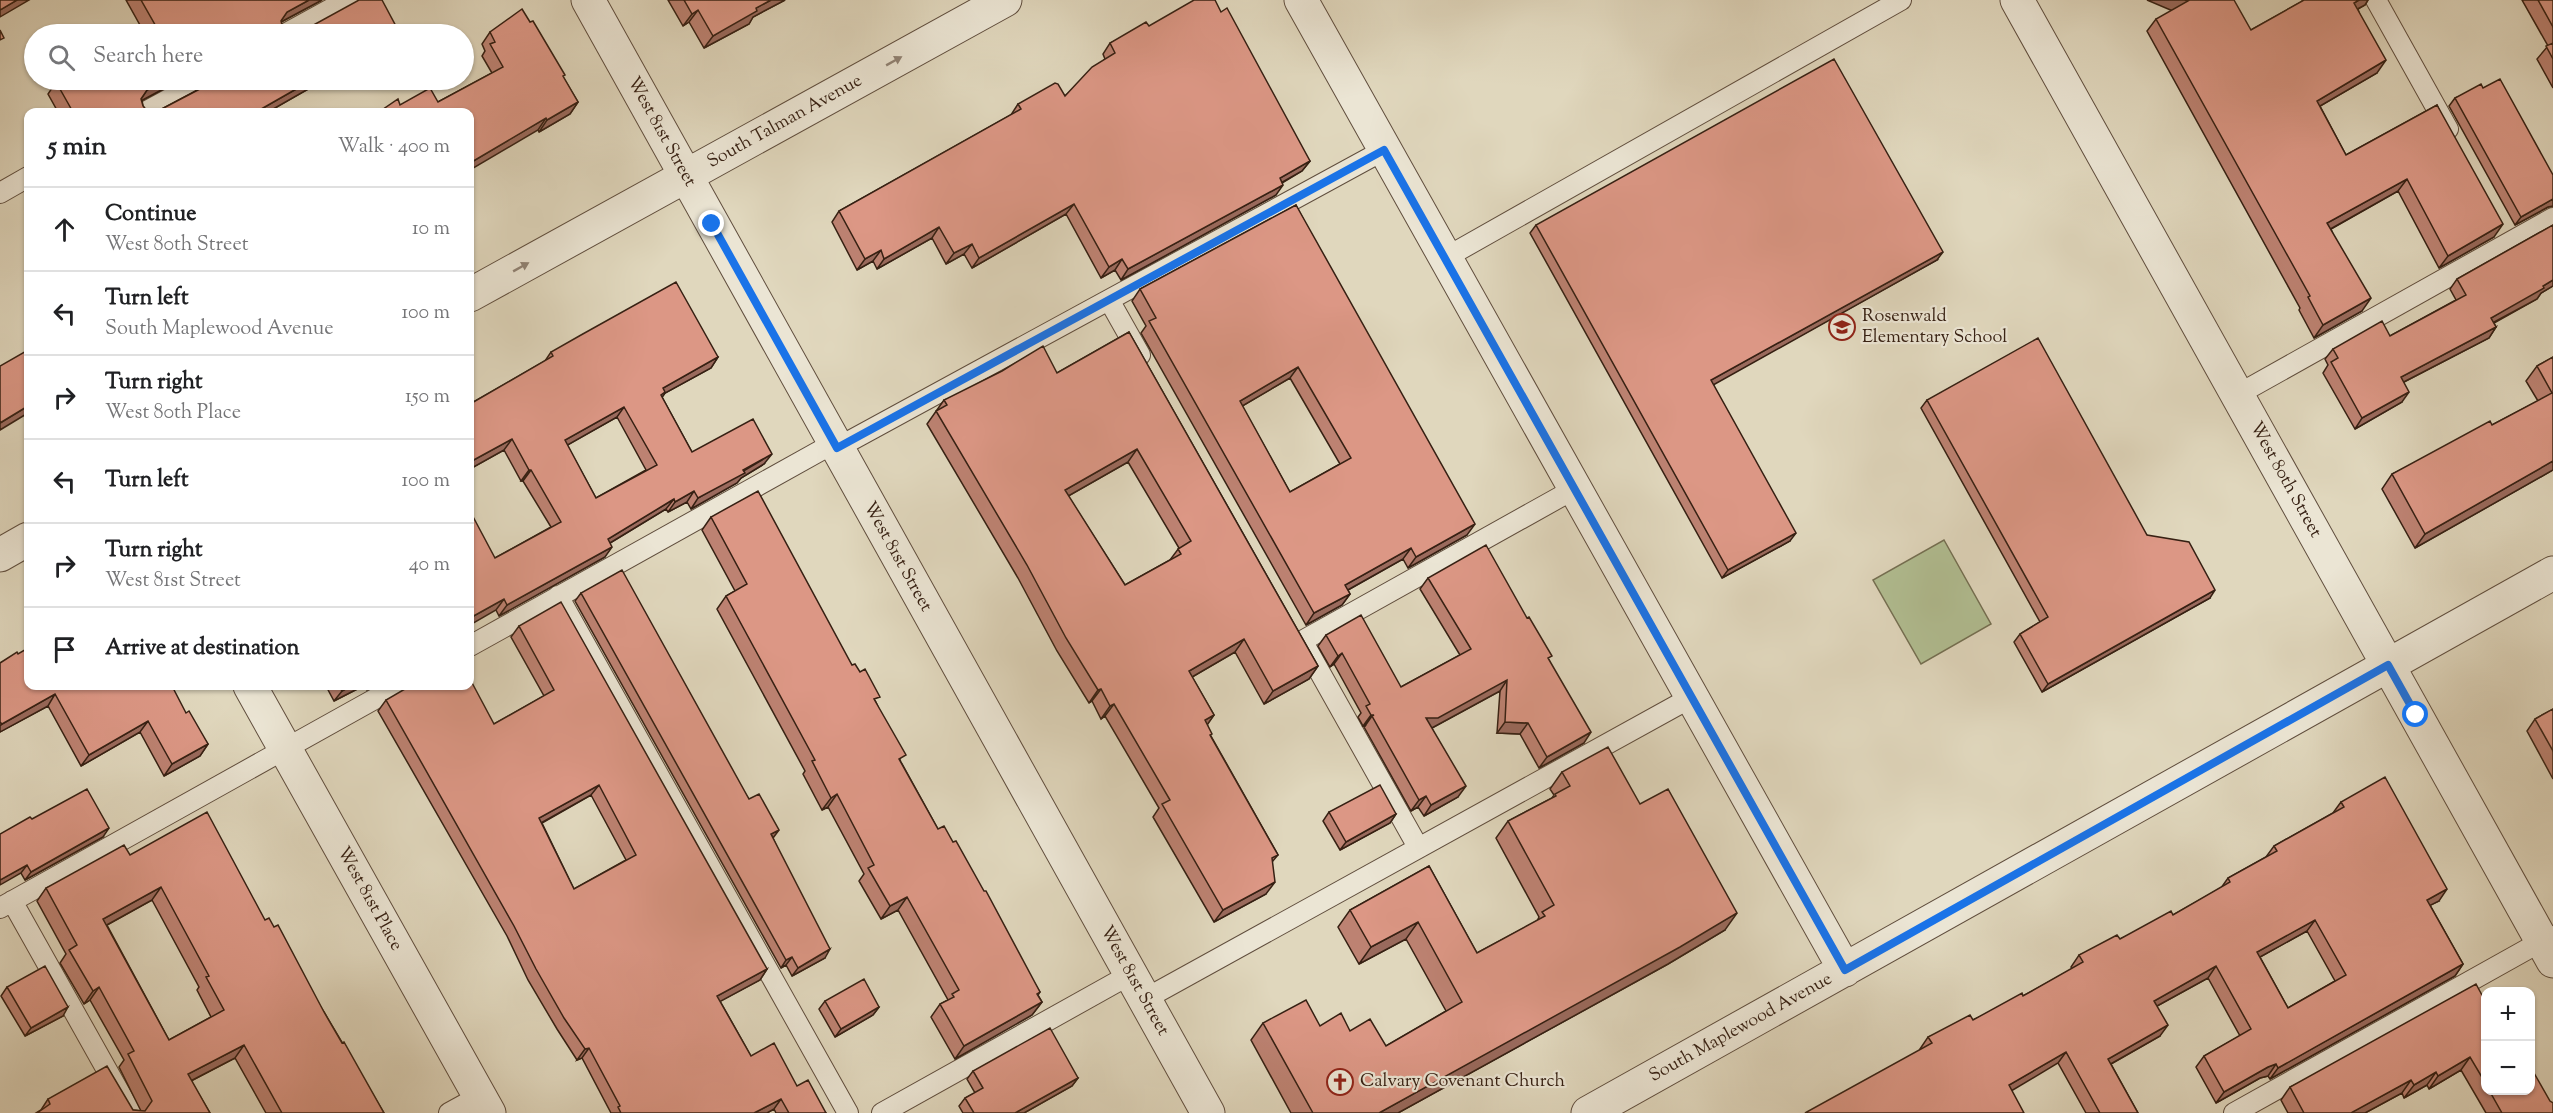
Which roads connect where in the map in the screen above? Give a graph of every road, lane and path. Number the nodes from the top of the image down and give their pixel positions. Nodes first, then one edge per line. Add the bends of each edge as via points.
1 (347, 0) edge
2 (588, 0) edge
3 (1005, 0) edge
4 (1301, 0) edge
5 (1901, 0) edge
6 (2017, 0) edge
7 (2376, 0) edge
8 (303, 24) edge
9 (186, 90) edge
10 (152, 108) edge
11 (2455, 141) edge
12 (1384, 150) junction
13 (685, 176) junction
14 (24, 179) edge
15 (0, 193) edge
16 (2553, 218) edge
17 (2500, 222) edge
18 (2511, 242) junction
19 (1445, 258) junction
20 (474, 294) edge
21 (1109, 300) junction
22 (1150, 372) edge
23 (2237, 395) junction
24 (835, 446) junction
25 (1576, 488) junction
26 (24, 541) edge
27 (0, 555) edge
28 (2553, 573) edge
29 (558, 596) junction
30 (1290, 620) edge
31 (1302, 641) junction
32 (474, 644) edge
33 (2388, 665) junction
34 (252, 690) edge
35 (391, 690) edge
36 (1692, 697) junction
37 (285, 748) junction
38 (1418, 848) junction
39 (6, 904) edge
40 (2549, 946) edge
41 (1845, 970) junction
42 (1138, 987) junction
43 (484, 1104) edge
44 (130, 1113) edge
45 (449, 1113) edge
46 (848, 1113) edge
47 (882, 1113) edge
48 (1208, 1113) edge
49 (1588, 1113) edge
50 (2234, 1113) edge

1 - 8 lane
2 - 13 street, West 81st Street
13 -> 3 street, South Talman Avenue
4 - 12 street
5 - 19 lane
6 - 23 street, West 80th Street
7 - 11 lane
9 - 10 lane
12 - 19 street
12 - 21 lane
20 -> 13 street, South Talman Avenue
13 - 24 street, West 81st Street
14 - 15 lane
16 - 18 lane
17 - 18 lane
18 - 23 lane
19 - 25 street
21 - 22 lane
21 - 24 lane
23 - 33 street, West 80th Street
24 - 29 lane
24 - 42 street, West 81st Street
25 - 31 lane
25 - 36 street
26 - 27 street
28 - 33 street, South Maplewood Avenue
29 - 32 lane
29 - 46 lane
30 - 31 lane
31 - 38 lane
33 - 40 street, West 80th Street
33 - 41 street, South Maplewood Avenue
34 - 37 street, West 81st Place
35 - 37 lane
36 - 38 lane
36 - 41 street
37 - 39 lane
37 - 43 street, West 81st Place
38 - 42 lane
39 - 44 lane
40 - 50 lane
41 - 49 street, South Maplewood Avenue
42 - 47 lane
42 - 48 street, West 81st Street
43 - 45 lane

